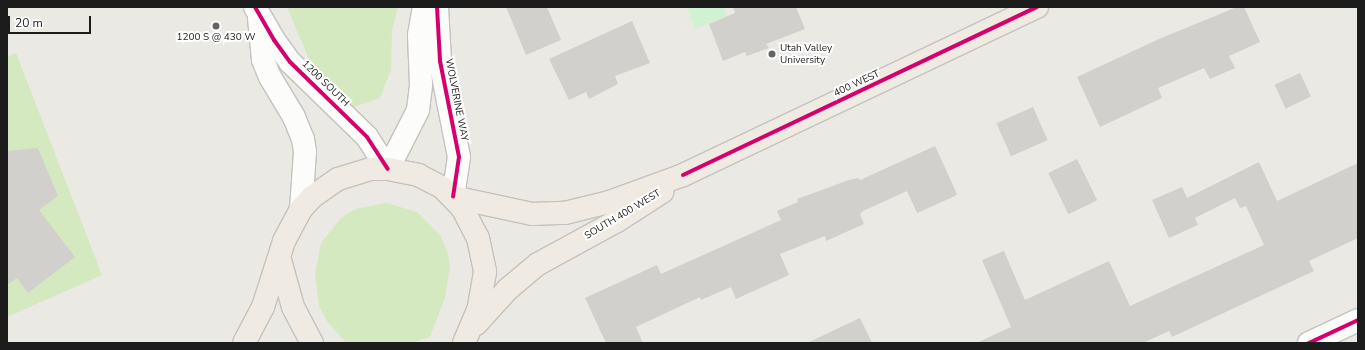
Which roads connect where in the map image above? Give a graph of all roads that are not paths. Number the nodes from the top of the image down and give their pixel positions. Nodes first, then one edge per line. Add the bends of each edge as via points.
1 (424, 7) edge
2 (437, 7) edge
3 (1037, 7) edge
4 (257, 12) edge
5 (388, 169) junction
6 (683, 175) junction
7 (453, 196) junction
8 (302, 209) junction
9 (280, 258) junction
10 (1358, 320) edge
11 (468, 335) edge
12 (244, 343) edge
13 (312, 343) edge
14 (1309, 343) edge

1 - 5 street via 419,35 421,85 418,110
2 - 7 street, WOLVERINE WAY via 440,61 459,157
3 - 6 main road, 400 WEST
4 - 5 street, 1200 SOUTH via 290,62 367,137
4 - 8 street, 1200 SOUTH via 263,60 303,139 305,152
5 - 7 main road via 418,175
5 - 8 main road via 371,169 338,179 312,197
6 - 7 main road, SOUTH 400 WEST via 609,202 565,213 520,212
6 - 11 main road, SOUTH 400 WEST via 636,209 538,264 508,289
7 - 11 main road via 472,223 483,254 485,272
8 - 9 main road via 287,235
9 - 12 main road via 263,307
9 - 13 main road via 293,307
10 - 14 street

